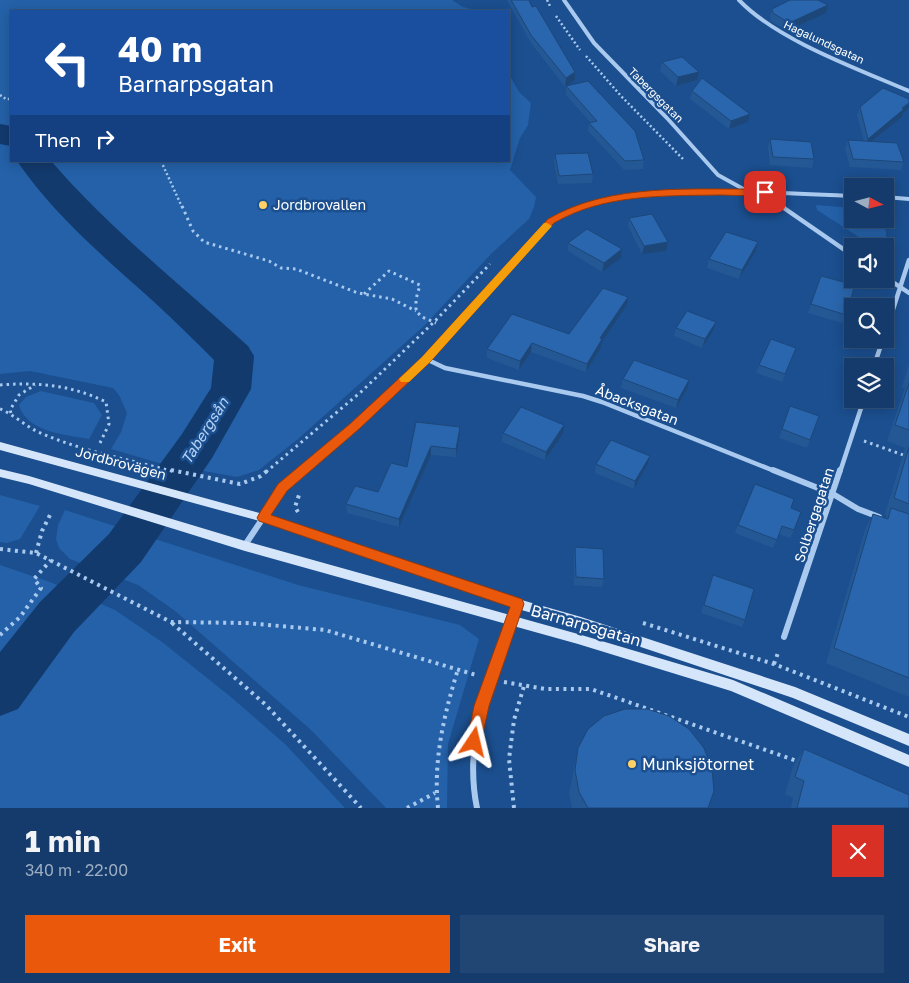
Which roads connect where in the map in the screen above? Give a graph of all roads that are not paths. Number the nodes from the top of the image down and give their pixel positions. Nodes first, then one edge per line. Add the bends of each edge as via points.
1 (564, 0) edge
2 (739, 0) edge
3 (909, 91) edge
4 (747, 191) junction
5 (844, 196) edge
6 (894, 197) edge
7 (909, 198) edge
8 (844, 249) edge
9 (909, 260) edge
10 (894, 283) edge
11 (900, 287) junction
12 (909, 293) edge
13 (894, 306) edge
14 (426, 359) junction
15 (861, 408) edge
16 (0, 446) edge
17 (0, 473) edge
18 (833, 494) junction
19 (263, 518) junction
20 (884, 519) edge
21 (244, 546) junction
22 (518, 604) junction
23 (511, 620) junction
24 (784, 637) dead end
25 (909, 740) edge
26 (909, 761) edge
27 (477, 808) edge

1 - 4 street, Tabergsgatan via 594,43 718,175
2 - 3 street, Hagalundsgatan via 774,28
4 - 5 street
4 - 8 street, Tabergsgatan via 785,208
4 - 14 street via 624,196 569,210 551,221
6 - 7 street
9 - 11 street
10 - 11 street
11 - 12 street
11 - 13 street
14 - 18 street, Åbacksgatan via 445,368 602,402
14 - 19 street via 283,488
15 - 18 street, Solbergagatan
16 - 19 main road, Jordbrovägen
17 - 21 main road
18 - 20 street, Åbacksgatan
18 - 24 street, Solbergagatan
19 - 21 street
19 - 22 main road, Barnarpsgatan
21 - 23 main road, Barnarpsgatan
22 - 23 street
22 - 25 main road, Barnarpsgatan via 795,693
23 - 26 main road, Barnarpsgatan via 733,686
23 - 27 street via 475,730 473,754

